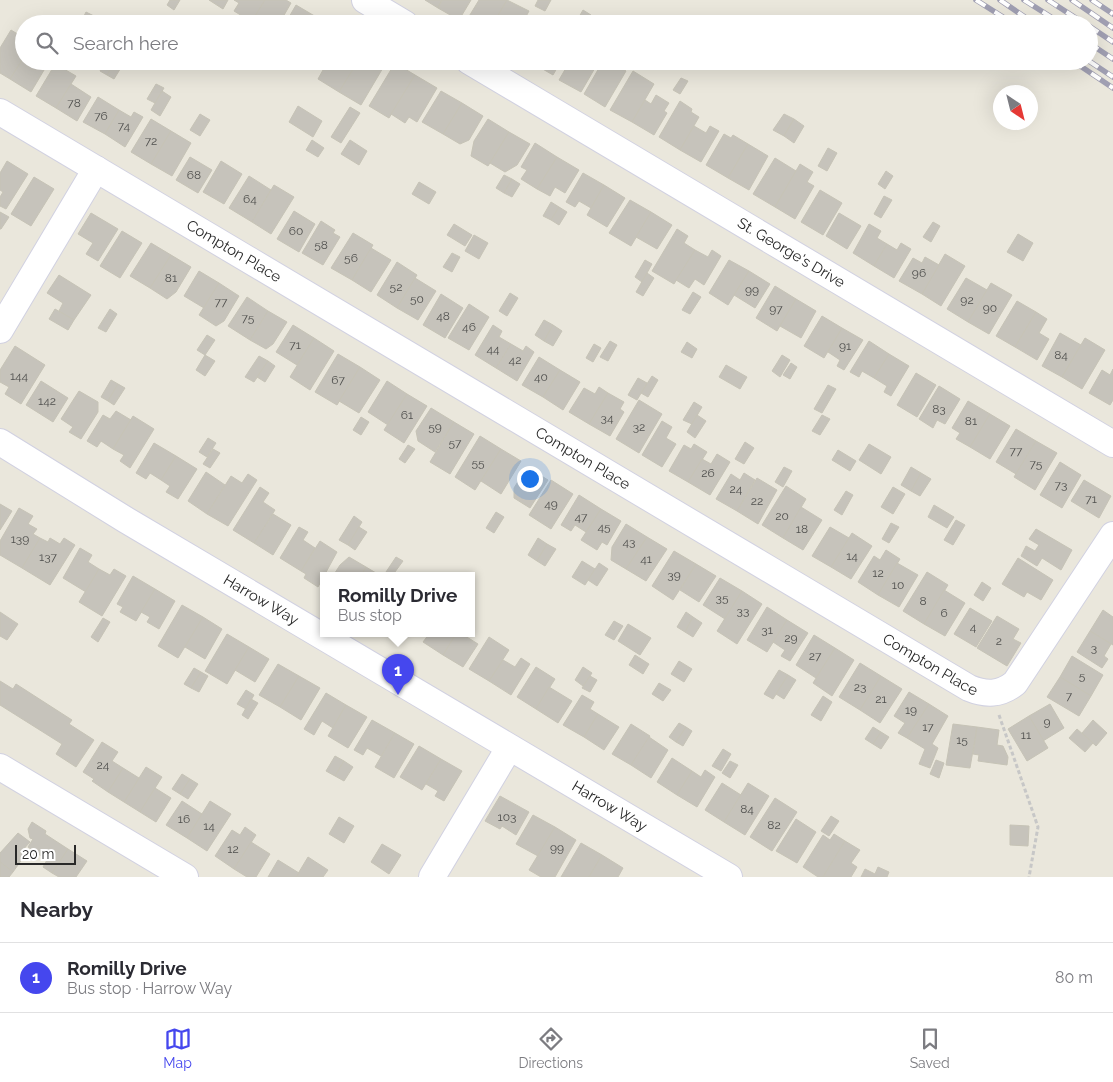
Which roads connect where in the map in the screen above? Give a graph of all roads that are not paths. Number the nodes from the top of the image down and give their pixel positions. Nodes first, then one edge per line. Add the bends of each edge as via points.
1 (366, 0) edge
2 (390, 15) edge
3 (484, 70) edge
4 (0, 112) edge
5 (96, 169) junction
6 (0, 330) edge
7 (0, 442) edge
8 (1113, 444) edge
9 (1113, 535) edge
10 (320, 635) edge
11 (323, 637) edge
12 (509, 748) junction
13 (2, 773) edge
14 (185, 877) edge
15 (432, 877) edge
16 (730, 877) edge

1 - 2 street
3 - 8 street, St. George's Drive
4 - 5 street, Compton Place
5 - 6 street
5 - 9 street, Compton Place via 968,688 986,694 995,693 1009,688 1023,674
7 - 10 street, Harrow Way
11 - 12 street, Harrow Way
12 - 15 street
12 - 16 street, Harrow Way
13 - 14 street

